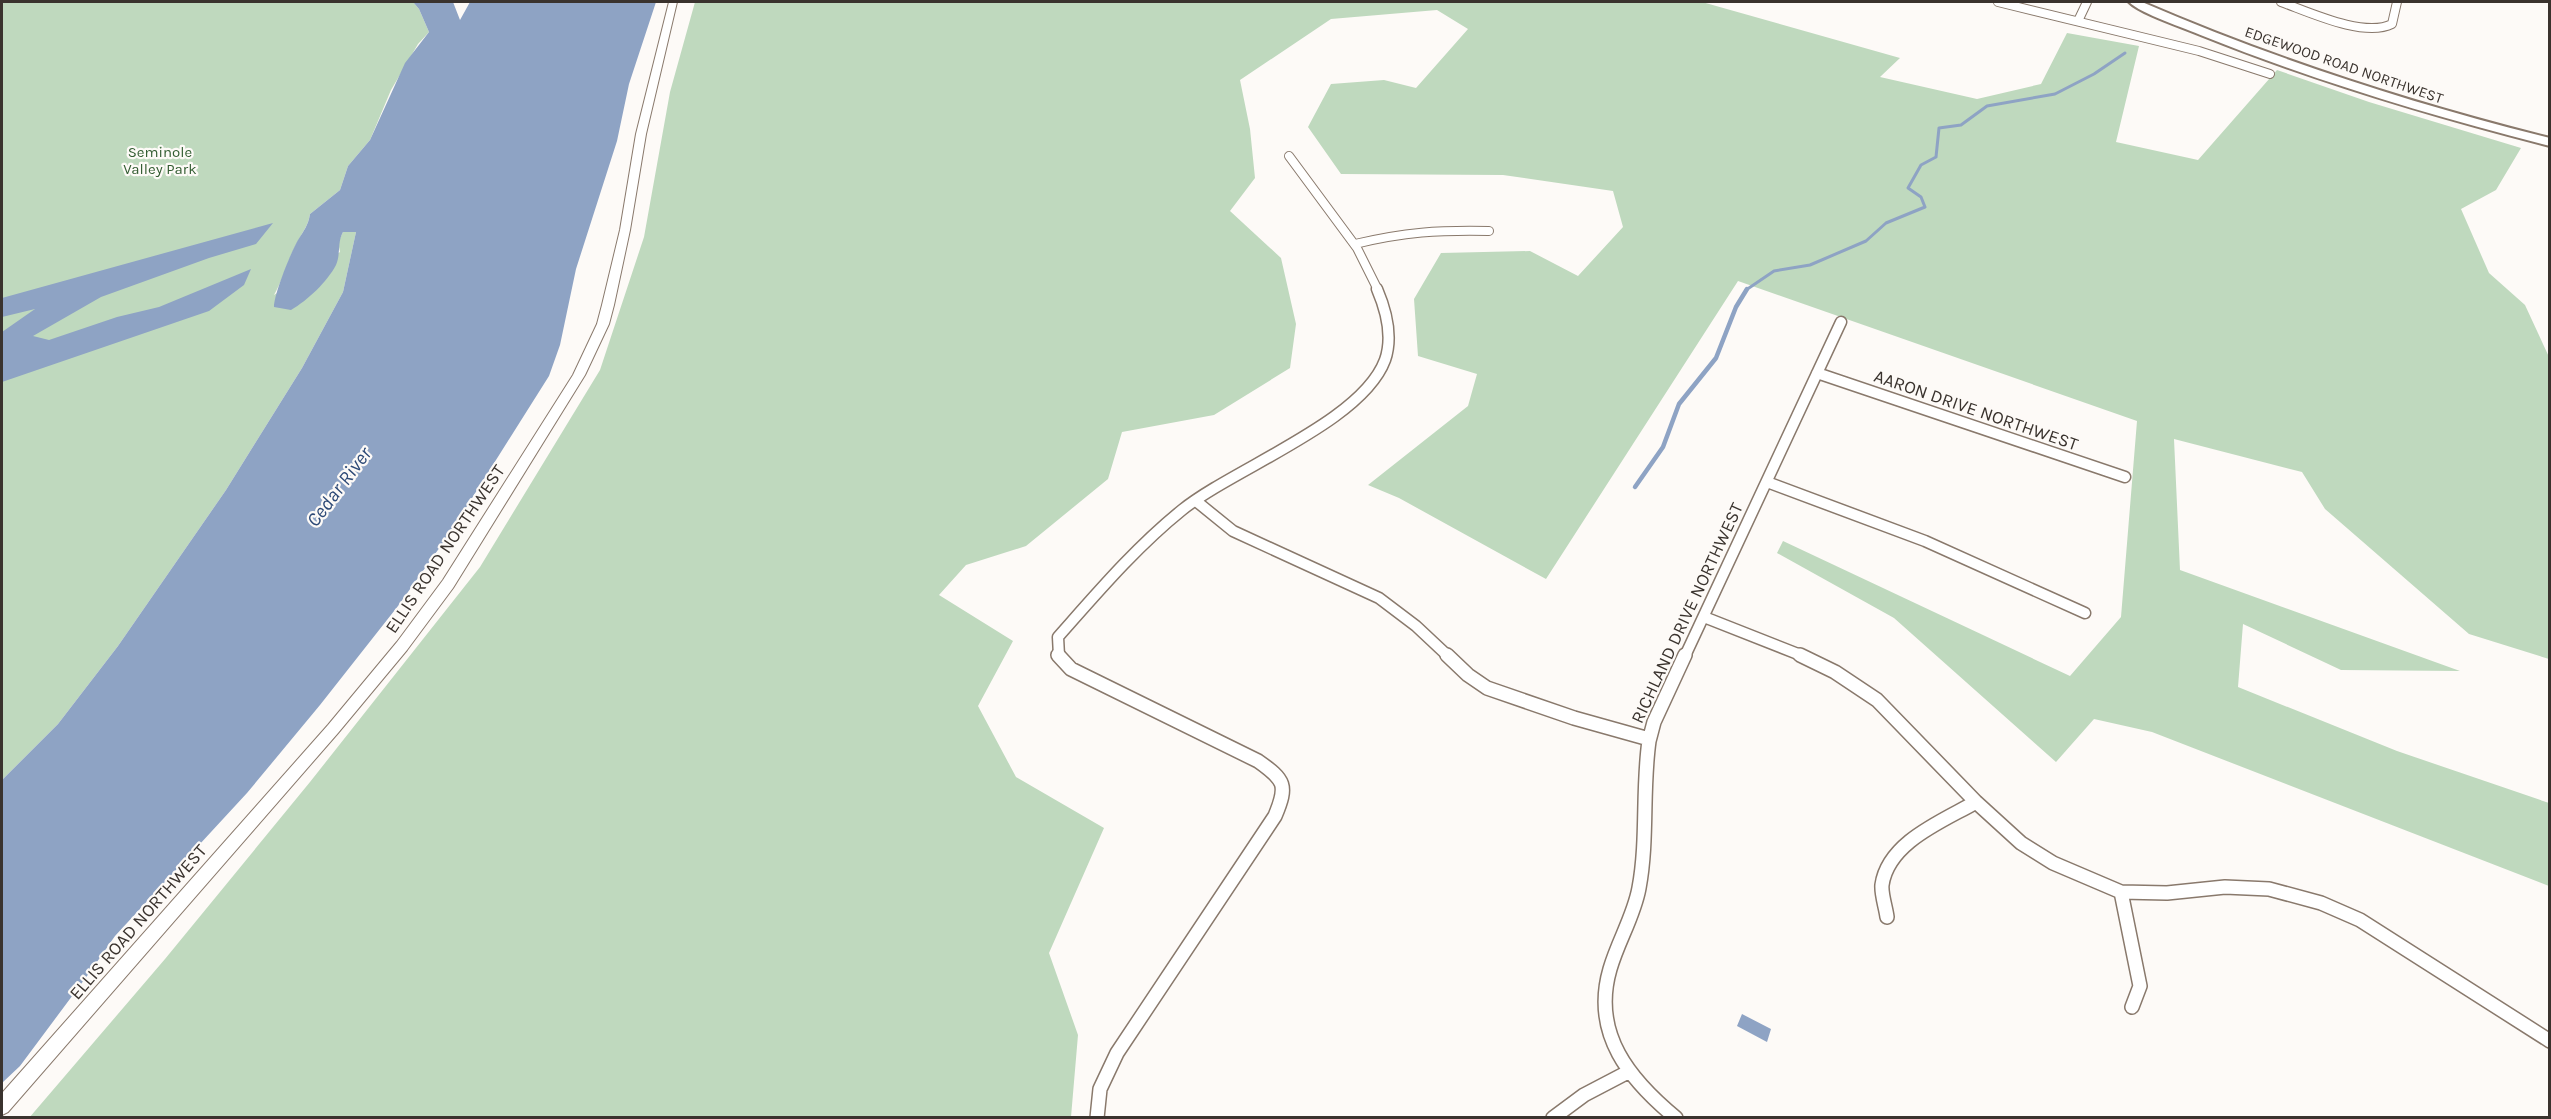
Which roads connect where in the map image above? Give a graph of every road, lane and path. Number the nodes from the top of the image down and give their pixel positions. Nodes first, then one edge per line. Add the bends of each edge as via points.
1 (673, 2) edge
2 (1998, 2) edge
3 (2086, 2) edge
4 (2134, 2) edge
5 (2156, 2) edge
6 (2281, 2) edge
7 (2397, 2) edge
8 (2078, 21) junction
9 (2270, 74) dead end
10 (2550, 133) edge
11 (2550, 142) edge
12 (1288, 156) dead end
13 (1489, 231) dead end
14 (1356, 244) junction
15 (1841, 322) dead end
16 (1817, 373) junction
17 (2125, 477) dead end
18 (1767, 482) junction
19 (1197, 501) junction
20 (2085, 613) dead end
21 (1704, 617) junction
22 (1649, 739) junction
23 (1976, 802) junction
24 (2121, 892) junction
25 (1887, 917) dead end
26 (2132, 1007) dead end
27 (2550, 1041) edge
28 (1628, 1072) junction
29 (2, 1106) edge
30 (1097, 1118) edge
31 (1553, 1118) edge
32 (1676, 1118) edge

1 - 29 street, ELLIS ROAD NORTHWEST via 641,134 608,305 579,375 448,584 402,646
2 - 8 street
3 - 8 street
4 - 11 main road, EDGEWOOD ROAD NORTHWEST via 2311,72 2404,103
5 - 10 main road, EDGEWOOD ROAD NORTHWEST via 2314,64 2409,95
6 - 7 street via 2377,29 2394,22
8 - 9 street via 2199,51
12 - 14 street
13 - 14 street via 1435,230
14 - 19 street via 1388,325 1387,352 1375,378 1344,410
15 - 16 street, RICHLAND DRIVE NORTHWEST
16 - 17 street, AARON DRIVE NORTHWEST
16 - 18 street, RICHLAND DRIVE NORTHWEST
18 - 20 street via 1925,541
18 - 21 street, RICHLAND DRIVE NORTHWEST
19 - 22 street via 1233,531 1388,604 1487,688
19 - 30 street via 1169,520 1084,605 1058,637 1058,656 1071,669 1258,761 1278,776 1284,795 1275,816 1117,1053 1100,1089
21 - 22 street, RICHLAND DRIVE NORTHWEST
21 - 23 street via 1792,651 1877,700
22 - 28 street, RICHLAND DRIVE NORTHWEST via 1643,783 1641,881 1636,906 1610,970 1606,996 1608,1021
23 - 24 street via 2021,843 2053,863
23 - 25 street via 1906,841 1893,858 1882,885
24 - 26 street via 2140,986
24 - 27 street via 2270,889 2321,903 2360,920
28 - 31 street via 1584,1095
28 - 32 street, RICHLAND DRIVE NORTHWEST

